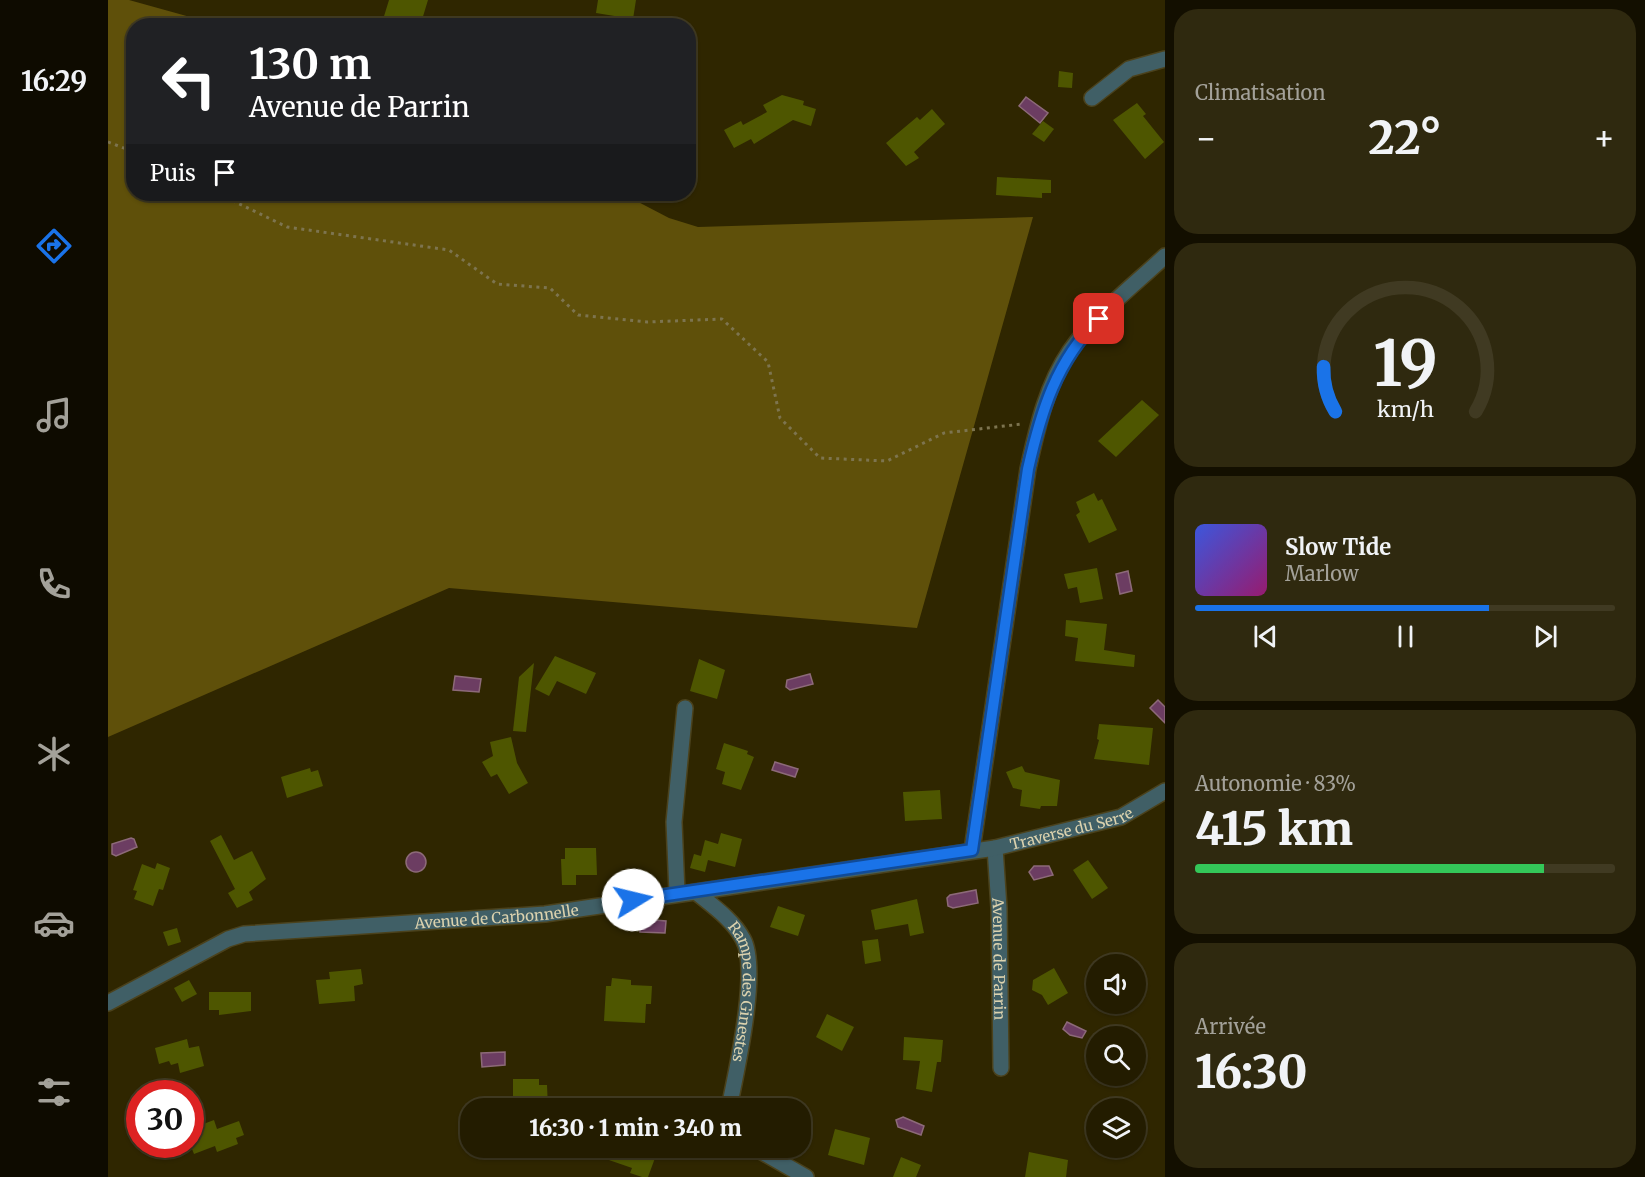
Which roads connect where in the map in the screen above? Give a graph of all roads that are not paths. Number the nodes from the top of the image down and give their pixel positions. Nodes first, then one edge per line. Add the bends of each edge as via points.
1 (1165, 60) edge
2 (1092, 98) dead end
3 (1165, 256) edge
4 (686, 708) dead end
5 (1165, 791) edge
6 (995, 848) junction
7 (972, 850) junction
8 (698, 892) junction
9 (676, 893) junction
10 (108, 1003) edge
11 (1001, 1068) dead end
12 (731, 1098) edge
13 (773, 1158) edge
14 (806, 1177) edge

1 - 2 street via 1129,69
3 - 7 street via 1088,329 1069,352 1048,394 1028,469
4 - 9 street via 674,822
5 - 6 street, Traverse du Serre via 1120,817
6 - 7 street, Traverse du Serre
6 - 11 street, Avenue de Parrin
7 - 8 street, Avenue de Carbonnelle
8 - 9 street, Avenue de Carbonnelle
8 - 12 street, Rampe des Ginestes via 727,918 747,948 743,1042
9 - 10 street, Avenue de Carbonnelle via 545,914 244,934
13 - 14 street

